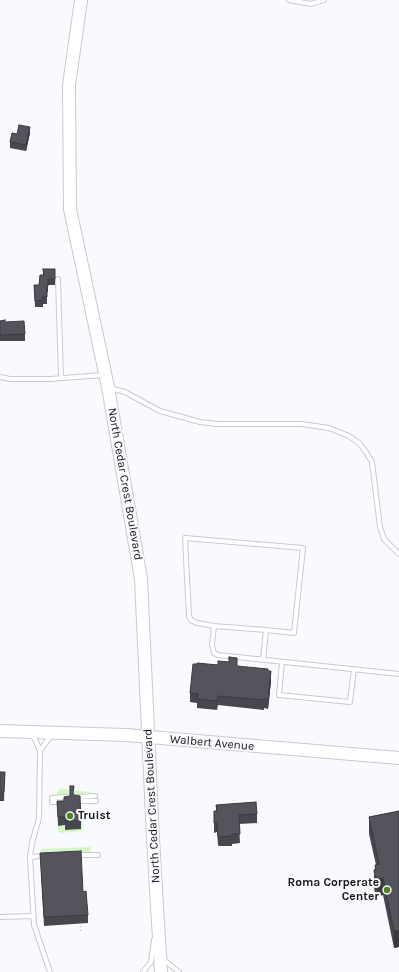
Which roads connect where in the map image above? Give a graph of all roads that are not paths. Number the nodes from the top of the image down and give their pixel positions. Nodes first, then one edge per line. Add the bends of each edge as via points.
1 (81, 0) edge
2 (289, 0) edge
3 (324, 0) edge
4 (58, 279) dead end
5 (0, 377) edge
6 (61, 378) junction
7 (106, 381) junction
8 (399, 554) edge
9 (214, 626) junction
10 (266, 630) junction
11 (263, 660) junction
12 (282, 662) junction
13 (354, 669) junction
14 (399, 674) edge
15 (0, 731) edge
16 (24, 732) junction
17 (54, 732) junction
18 (148, 737) junction
19 (40, 751) junction
20 (398, 758) edge
21 (96, 798) dead end
22 (67, 799) edge
23 (76, 799) edge
24 (52, 800) dead end
25 (98, 855) dead end
26 (30, 856) junction
27 (45, 856) edge
28 (68, 856) edge
29 (157, 910) junction
30 (34, 916) junction
31 (0, 917) edge
32 (160, 957) junction
33 (50, 972) edge
34 (143, 972) edge
35 (161, 972) edge
36 (179, 972) edge

1 - 7 main road, North Cedar Crest Boulevard via 69,85 70,209
2 - 3 lane via 311,4
4 - 6 lane
5 - 6 lane
6 - 7 lane
7 - 8 lane via 160,411 200,422 302,424 329,428 349,436 359,443 372,462 380,527 384,539
7 - 18 main road, North Cedar Crest Boulevard via 141,579
9 - 10 lane
9 - 10 lane via 197,623 189,616 185,538 303,548 294,632
9 - 11 lane via 214,653
10 - 11 lane
11 - 12 lane
12 - 13 lane
12 - 13 lane via 279,695 350,702
13 - 14 lane
15 - 16 main road, Walbert Avenue
16 - 17 main road, Walbert Avenue
16 - 19 lane via 35,739
17 - 18 main road, Walbert Avenue
17 - 19 lane
18 - 20 main road, Walbert Avenue
18 - 29 main road, North Cedar Crest Boulevard
19 - 26 lane via 39,818
21 - 23 lane
22 - 24 lane
25 - 28 lane
26 - 27 lane
26 - 30 lane
29 - 32 main road, North Cedar Crest Boulevard
29 - 34 lane via 151,962
30 - 31 lane
30 - 33 lane via 34,925
32 - 35 main road, North Cedar Crest Boulevard
32 - 36 lane

